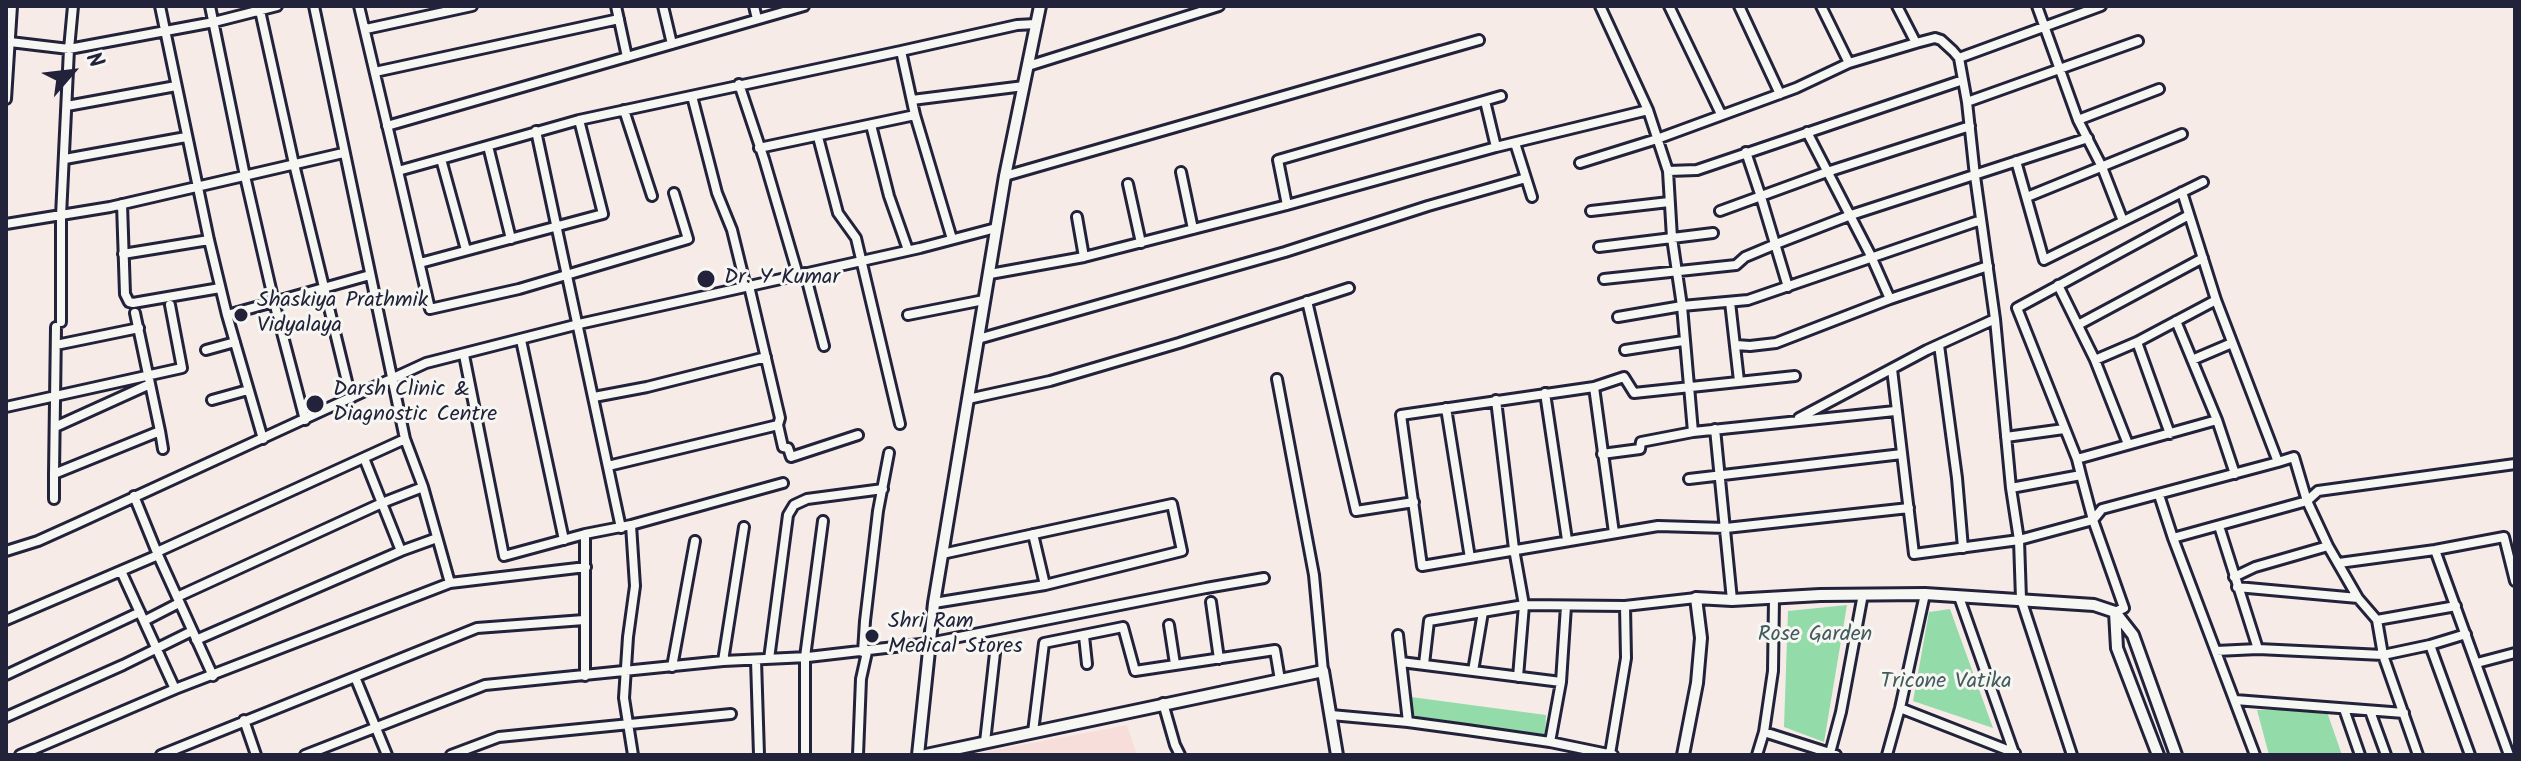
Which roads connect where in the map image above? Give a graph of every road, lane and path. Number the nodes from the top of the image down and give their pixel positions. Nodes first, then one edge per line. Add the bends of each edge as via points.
1 (12, 6) edge
2 (73, 6) edge
3 (160, 6) edge
4 (210, 6) edge
5 (277, 6) edge
6 (314, 6) edge
7 (359, 6) edge
8 (472, 6) edge
9 (616, 6) edge
10 (663, 6) edge
11 (754, 6) edge
12 (803, 6) edge
13 (1040, 6) edge
14 (1219, 6) edge
15 (1600, 6) edge
16 (1669, 6) edge
17 (1739, 6) edge
18 (1821, 6) edge
19 (1897, 6) edge
20 (2037, 6) edge
21 (2101, 6) edge
22 (260, 7) edge
23 (619, 19) junction
24 (757, 19) junction
25 (214, 22) junction
26 (1036, 24) junction
27 (2044, 28) junction
28 (366, 29) junction
29 (165, 31) junction
30 (1479, 40) dead end
31 (2138, 41) dead end
32 (10, 42) junction
33 (1916, 43) junction
34 (672, 44) junction
35 (69, 49) junction
36 (901, 51) junction
37 (627, 57) junction
38 (1959, 58) junction
39 (1849, 63) junction
40 (1028, 66) junction
41 (2061, 69) junction
42 (375, 72) junction
43 (1963, 80) junction
44 (739, 84) junction
45 (176, 86) junction
46 (1024, 86) junction
47 (2159, 89) dead end
48 (1780, 94) junction
49 (692, 96) junction
50 (1501, 96) dead end
51 (6, 99) edge
52 (912, 100) junction
53 (1485, 101) junction
54 (1967, 102) junction
55 (67, 106) junction
56 (624, 110) junction
57 (1648, 110) junction
58 (1721, 114) junction
59 (915, 115) junction
60 (579, 120) junction
61 (2078, 120) junction
62 (871, 125) junction
63 (387, 126) junction
64 (1970, 126) junction
65 (536, 131) junction
66 (1807, 132) junction
67 (2182, 134) dead end
68 (186, 137) junction
69 (818, 137) junction
70 (2088, 138) junction
71 (1657, 139) junction
72 (1515, 143) junction
73 (488, 146) junction
74 (1496, 147) junction
75 (759, 148) junction
76 (1746, 152) junction
77 (343, 153) junction
78 (65, 159) junction
79 (441, 159) junction
80 (2016, 161) junction
81 (1580, 163) dead end
82 (294, 164) junction
83 (2102, 167) junction
84 (398, 171) junction
85 (1668, 171) junction
86 (1181, 172) dead end
87 (1827, 172) junction
88 (245, 176) junction
89 (1005, 176) junction
90 (1975, 176) junction
91 (1526, 178) junction
92 (2203, 182) dead end
93 (1128, 184) dead end
94 (198, 188) junction
95 (2182, 192) junction
96 (674, 193) dead end
97 (652, 196) dead end
98 (1532, 197) dead end
99 (1761, 197) junction
100 (2027, 197) junction
101 (1669, 202) junction
102 (122, 204) junction
103 (1287, 205) junction
104 (1591, 211) dead end
105 (1720, 211) dead end
106 (1851, 215) junction
107 (2189, 215) junction
108 (61, 216) junction
109 (1077, 217) dead end
110 (1981, 220) junction
111 (2123, 221) junction
112 (6, 224) edge
113 (555, 226) junction
114 (996, 228) junction
115 (1193, 229) junction
116 (1713, 233) dead end
117 (1672, 238) junction
118 (511, 239) junction
119 (952, 239) junction
120 (209, 240) junction
121 (1141, 243) junction
122 (1776, 244) junction
123 (1599, 247) dead end
124 (466, 250) junction
125 (908, 250) junction
126 (123, 254) junction
127 (1871, 256) junction
128 (1084, 257) junction
129 (2203, 258) junction
130 (862, 261) junction
131 (420, 263) junction
132 (1988, 266) junction
133 (1676, 273) junction
134 (567, 274) junction
135 (802, 274) junction
136 (990, 274) junction
137 (370, 275) junction
138 (1604, 279) dead end
139 (2058, 285) junction
140 (748, 287) junction
141 (1788, 287) junction
142 (220, 288) junction
143 (323, 288) junction
144 (1349, 288) dead end
145 (1890, 299) junction
146 (984, 300) junction
147 (2216, 300) junction
148 (1307, 301) junction
149 (274, 302) junction
150 (1730, 302) junction
151 (170, 305) dead end
152 (1682, 306) junction
153 (135, 313) dead end
154 (227, 315) junction
155 (908, 315) dead end
156 (1618, 317) dead end
157 (1995, 319) junction
158 (2176, 321) junction
159 (579, 324) junction
160 (2078, 325) junction
161 (139, 328) junction
162 (978, 339) junction
163 (521, 340) junction
164 (1683, 341) junction
165 (235, 342) junction
166 (2137, 342) junction
167 (2232, 343) junction
168 (56, 345) junction
169 (1736, 345) junction
170 (1939, 345) junction
171 (824, 346) dead end
172 (206, 350) dead end
173 (1625, 350) dead end
174 (464, 355) junction
175 (766, 357) junction
176 (2095, 360) junction
177 (2192, 360) junction
178 (1892, 369) junction
179 (1795, 376) dead end
180 (394, 379) junction
181 (1277, 379) dead end
182 (149, 380) junction
183 (1739, 381) junction
184 (1594, 387) junction
185 (1688, 387) junction
186 (248, 390) junction
187 (1545, 393) junction
188 (55, 396) junction
189 (594, 397) junction
190 (351, 398) junction
191 (968, 399) junction
192 (212, 400) dead end
193 (1496, 400) junction
194 (6, 407) edge
195 (1446, 408) junction
196 (1895, 411) junction
197 (305, 420) junction
198 (1796, 420) junction
199 (2217, 420) junction
200 (900, 424) dead end
201 (778, 425) junction
202 (55, 427) junction
203 (1715, 429) junction
204 (2064, 429) junction
205 (160, 431) junction
206 (1693, 432) junction
207 (2170, 434) junction
208 (858, 435) dead end
209 (2006, 437) junction
210 (263, 439) junction
211 (405, 439) junction
212 (2128, 444) junction
213 (163, 449) dead end
214 (889, 453) dead end
215 (1602, 454) junction
216 (1902, 454) junction
217 (364, 458) junction
218 (2077, 459) junction
219 (2278, 462) junction
220 (2515, 464) edge
221 (608, 466) junction
222 (54, 474) junction
223 (1721, 474) junction
224 (2235, 474) junction
225 (2081, 475) junction
226 (1689, 479) dead end
227 (783, 483) dead end
228 (423, 487) junction
229 (2011, 488) junction
230 (883, 489) junction
231 (2159, 495) junction
232 (134, 496) junction
233 (54, 499) dead end
234 (2307, 501) junction
235 (1414, 502) junction
236 (382, 503) junction
237 (1909, 508) junction
238 (2093, 520) junction
239 (823, 521) dead end
240 (2219, 526) junction
241 (626, 527) junction
242 (744, 527) dead end
243 (1726, 528) junction
244 (1614, 533) junction
245 (585, 534) junction
246 (1033, 534) junction
247 (437, 538) junction
248 (2173, 538) junction
249 (564, 540) junction
250 (1567, 540) junction
251 (2019, 540) junction
252 (695, 541) dead end
253 (2328, 546) junction
254 (1963, 548) junction
255 (1514, 549) junction
256 (2435, 550) junction
257 (6, 551) edge
258 (401, 551) junction
259 (157, 554) junction
260 (942, 554) junction
261 (1470, 558) junction
262 (2339, 563) junction
263 (586, 567) junction
264 (121, 571) junction
265 (2234, 577) junction
266 (1264, 578) dead end
267 (2515, 581) edge
268 (450, 583) junction
269 (1045, 585) junction
270 (2237, 587) junction
271 (1863, 594) junction
272 (1925, 594) junction
273 (1959, 597) junction
274 (1696, 598) junction
275 (1774, 598) junction
276 (2358, 598) junction
277 (2021, 599) junction
278 (178, 600) junction
279 (1732, 600) junction
280 (1211, 602) dead end
281 (934, 603) junction
282 (1524, 605) junction
283 (1566, 606) junction
284 (1625, 606) junction
285 (2456, 606) junction
286 (1483, 612) junction
287 (2115, 612) junction
288 (142, 616) junction
289 (6, 620) edge
290 (584, 620) junction
291 (2377, 620) junction
292 (1169, 625) dead end
293 (192, 631) junction
294 (2466, 634) junction
295 (1398, 635) dead end
296 (1084, 636) junction
297 (196, 640) junction
298 (929, 643) junction
299 (2430, 645) junction
300 (156, 648) junction
301 (2258, 649) junction
302 (2216, 651) junction
303 (865, 652) junction
304 (995, 653) dead end
305 (2515, 653) edge
306 (2383, 655) junction
307 (805, 657) junction
308 (769, 659) junction
309 (1219, 659) junction
310 (756, 660) junction
311 (723, 661) junction
312 (1401, 662) junction
313 (2477, 663) junction
314 (1087, 664) dead end
315 (1175, 664) junction
316 (1424, 664) junction
317 (672, 667) junction
318 (627, 671) junction
319 (1323, 671) junction
320 (1473, 671) junction
321 (6, 675) edge
322 (213, 676) junction
323 (585, 676) junction
324 (355, 677) junction
325 (1518, 677) junction
326 (1280, 680) junction
327 (1561, 682) junction
328 (175, 689) junction
329 (2235, 700) junction
330 (1163, 703) junction
331 (1900, 708) junction
332 (2344, 709) junction
333 (2370, 711) junction
334 (2404, 713) junction
335 (731, 714) dead end
336 (1331, 715) junction
337 (6, 717) edge
338 (244, 720) junction
339 (1408, 722) junction
340 (629, 723) junction
341 (375, 727) junction
342 (1033, 732) junction
343 (1764, 732) junction
344 (985, 742) junction
345 (1550, 742) junction
346 (1833, 754) edge
347 (2016, 754) edge
348 (20, 755) edge
349 (161, 755) edge
350 (256, 755) edge
351 (305, 755) edge
352 (387, 755) edge
353 (451, 755) edge
354 (633, 755) edge
355 (759, 755) edge
356 (805, 755) edge
357 (858, 755) edge
358 (918, 755) edge
359 (926, 755) edge
360 (1180, 755) edge
361 (1337, 755) edge
362 (1611, 755) edge
363 (1683, 755) edge
364 (1757, 755) edge
365 (1887, 755) edge
366 (2072, 755) edge
367 (2158, 755) edge
368 (2176, 755) edge
369 (2255, 755) edge
370 (2360, 755) edge
371 (2386, 755) edge
372 (2418, 755) edge
373 (2470, 755) edge
374 (2509, 755) edge

1 - 32 street
2 - 35 street
3 - 29 street
4 - 25 street
5 - 22 street
6 - 77 street
7 - 28 street
8 - 28 street
9 - 23 street
10 - 34 street
11 - 24 street
12 - 24 street
13 - 26 street
14 - 40 street
15 - 57 street
16 - 58 street
17 - 48 street
18 - 39 street
19 - 33 street
20 - 27 street
21 - 27 street
22 - 25 street
22 - 82 street
23 - 37 street
23 - 42 street
24 - 34 street
25 - 29 street
25 - 88 street
26 - 36 street
26 - 40 street
27 - 38 street
27 - 41 street
28 - 42 street
29 - 35 street
29 - 45 street
30 - 89 street
31 - 41 street
32 - 35 street
32 - 51 street
33 - 38 street via 1941,40
33 - 39 street
34 - 37 street
35 - 55 street
36 - 44 street
36 - 52 street
37 - 63 street
38 - 43 street
39 - 48 street
40 - 46 street
41 - 54 street
41 - 61 street
42 - 63 street
43 - 54 street
43 - 66 street
44 - 49 street
44 - 75 street
45 - 55 street
45 - 68 street
46 - 52 street
46 - 89 street
47 - 61 street
48 - 58 street
49 - 56 street
49 - 140 street
50 - 53 street
52 - 59 street
53 - 74 street
53 - 103 street via 1278,160
54 - 64 street
55 - 78 street
56 - 60 street
56 - 97 street
57 - 71 street
57 - 72 street
58 - 71 street
59 - 62 street
59 - 119 street
60 - 65 street
60 - 113 street via 603,214
61 - 70 street
62 - 69 street
62 - 125 street
63 - 84 street
64 - 87 street
64 - 90 street
65 - 73 street
65 - 113 street
66 - 76 street
66 - 87 street
67 - 83 street
68 - 78 street
68 - 94 street
69 - 75 street
69 - 130 street via 838,213 854,233
70 - 80 street
70 - 83 street
71 - 81 street
71 - 85 street
72 - 74 street
72 - 91 street
73 - 79 street
73 - 118 street
74 - 103 street
75 - 135 street
76 - 85 street via 1697,170
76 - 99 street
77 - 82 street
77 - 137 street
78 - 108 street
79 - 84 street
79 - 124 street
80 - 90 street
80 - 100 street
82 - 88 street
82 - 143 street
83 - 100 street
83 - 111 street
84 - 131 street
85 - 101 street
86 - 115 street
87 - 99 street
87 - 106 street
88 - 94 street
88 - 149 street
89 - 114 street
90 - 106 street
90 - 110 street
91 - 98 street
91 - 162 street
92 - 95 street
93 - 121 street
94 - 102 street
94 - 120 street
95 - 107 street
95 - 111 street
96 - 134 street via 688,239
99 - 105 street
99 - 122 street
100 - 111 street via 2044,260
101 - 104 street
101 - 117 street
102 - 108 street
102 - 126 street
103 - 115 street
106 - 122 street
106 - 127 street
107 - 129 street
107 - 139 street
108 - 112 street
108 - 168 street
109 - 128 street
110 - 127 street
110 - 132 street
113 - 118 street
113 - 134 street
114 - 119 street
114 - 136 street
115 - 121 street
116 - 117 street
117 - 123 street
117 - 133 street
118 - 124 street
119 - 125 street
120 - 126 street
120 - 142 street
121 - 128 street
122 - 133 street via 1736,265
122 - 141 street
124 - 131 street
125 - 130 street
126 - 142 street via 126,298 133,303
127 - 141 street
127 - 145 street
128 - 136 street
129 - 147 street
129 - 160 street
130 - 135 street
130 - 200 street
131 - 134 street via 430,309
132 - 145 street
132 - 157 street
133 - 138 street
133 - 152 street
134 - 159 street
135 - 140 street
135 - 171 street
136 - 146 street
137 - 143 street
137 - 180 street
139 - 160 street
139 - 204 street via 2017,308
140 - 159 street
140 - 175 street
141 - 150 street
142 - 154 street
143 - 149 street
143 - 190 street
144 - 148 street
145 - 169 street via 1776,343
146 - 155 street
146 - 162 street
147 - 158 street
147 - 167 street
148 - 191 street via 1050,381
148 - 235 street via 1356,511
149 - 154 street
149 - 197 street
150 - 152 street
150 - 169 street
151 - 182 street via 182,368
152 - 156 street
152 - 164 street
153 - 161 street
154 - 165 street
157 - 170 street
157 - 209 street
158 - 166 street
158 - 177 street
159 - 163 street
159 - 189 street
160 - 176 street
161 - 168 street
161 - 182 street
162 - 191 street
163 - 174 street
163 - 249 street
164 - 173 street
164 - 185 street
165 - 172 street
165 - 186 street
166 - 176 street
166 - 207 street
167 - 177 street
167 - 219 street
168 - 188 street
169 - 183 street
170 - 178 street
170 - 254 street
174 - 180 street via 426,363
174 - 249 street via 504,556
175 - 189 street
175 - 201 street
176 - 212 street
177 - 199 street
178 - 196 street
178 - 198 street
179 - 183 street
180 - 190 street
180 - 211 street
181 - 319 street via 1314,575
182 - 188 street
182 - 202 street
182 - 205 street
183 - 185 street
184 - 185 street via 1624,377 1634,393
184 - 187 street
184 - 215 street
185 - 206 street
186 - 192 street
186 - 210 street
187 - 193 street
187 - 250 street
188 - 194 street
188 - 202 street
189 - 221 street
190 - 197 street
191 - 260 street
193 - 195 street
193 - 255 street
195 - 235 street via 1401,415
195 - 261 street
196 - 198 street
196 - 216 street
197 - 210 street
198 - 203 street
199 - 207 street
199 - 224 street
201 - 208 street via 791,457
201 - 221 street
202 - 222 street
203 - 206 street
203 - 223 street
204 - 209 street
204 - 218 street
205 - 213 street
205 - 222 street
206 - 215 street via 1641,442 1640,449
207 - 212 street
209 - 229 street
210 - 232 street
211 - 217 street
211 - 228 street
212 - 218 street
214 - 230 street
215 - 244 street
216 - 223 street
216 - 237 street
217 - 236 street
217 - 259 street
218 - 225 street
219 - 224 street
219 - 234 street via 2294,457
220 - 234 street via 2318,491
221 - 241 street
222 - 233 street
223 - 226 street
223 - 243 street
224 - 231 street
225 - 229 street
225 - 238 street
227 - 241 street
228 - 236 street
228 - 247 street
229 - 251 street
230 - 303 street
230 - 308 street via 794,505 788,515
231 - 238 street via 2102,509
231 - 248 street
232 - 257 street
232 - 259 street
234 - 240 street
234 - 253 street
235 - 261 street via 1422,566
236 - 258 street
236 - 278 street
237 - 243 street
237 - 254 street via 1914,554
238 - 251 street
238 - 287 street via 2124,608
239 - 307 street
240 - 248 street
240 - 265 street
241 - 245 street
241 - 318 street via 635,586
242 - 311 street
243 - 244 street via 1658,526
243 - 279 street
244 - 250 street
245 - 249 street
245 - 263 street
246 - 260 street
246 - 269 street
246 - 269 street via 1172,504 1182,551
247 - 258 street
247 - 268 street
248 - 302 street
250 - 255 street
251 - 254 street
251 - 277 street
252 - 317 street
253 - 262 street
253 - 265 street
255 - 261 street
255 - 282 street
256 - 262 street
256 - 267 street via 2504,537
256 - 285 street
258 - 297 street
259 - 264 street
259 - 278 street
260 - 281 street
262 - 276 street
263 - 268 street
263 - 290 street
264 - 288 street
264 - 289 street
265 - 270 street
266 - 298 street
268 - 322 street
269 - 281 street
270 - 276 street
270 - 301 street
271 - 272 street
271 - 275 street
271 - 346 street
272 - 273 street
272 - 331 street
273 - 277 street
273 - 347 street
274 - 279 street
274 - 284 street
274 - 363 street via 1701,638
275 - 279 street
275 - 343 street via 1773,671
276 - 291 street
277 - 287 street via 2094,605
277 - 366 street
278 - 288 street
278 - 293 street
280 - 309 street
281 - 298 street
282 - 283 street
282 - 286 street
282 - 325 street
283 - 284 street
283 - 327 street
284 - 362 street via 1626,658
285 - 291 street
285 - 294 street
286 - 316 street via 1429,621
286 - 320 street
287 - 367 street via 2117,648
287 - 368 street via 2133,635
288 - 300 street
288 - 321 street
290 - 323 street
290 - 324 street via 477,628
291 - 306 street
292 - 315 street
293 - 297 street
293 - 300 street
294 - 299 street
294 - 313 street
295 - 312 street
296 - 314 street
296 - 315 street via 1123,627 1135,671
296 - 342 street via 1044,643
297 - 322 street
298 - 303 street
298 - 358 street
299 - 306 street
299 - 373 street
300 - 328 street
300 - 337 street
301 - 302 street
301 - 306 street
302 - 329 street
303 - 307 street
303 - 357 street
304 - 344 street
305 - 313 street
306 - 334 street
307 - 308 street
307 - 356 street
308 - 310 street
309 - 315 street
309 - 326 street via 1275,650
310 - 311 street
310 - 355 street
311 - 317 street
312 - 316 street
312 - 339 street
313 - 374 street
316 - 320 street
317 - 318 street
318 - 323 street
318 - 340 street via 624,698
319 - 326 street
319 - 336 street
320 - 325 street
322 - 328 street
323 - 341 street via 485,685
324 - 338 street
324 - 341 street
325 - 327 street
326 - 330 street
327 - 345 street
328 - 348 street
329 - 332 street
329 - 369 street
330 - 342 street
330 - 360 street
331 - 347 street
331 - 365 street
332 - 333 street
332 - 370 street
333 - 334 street
333 - 371 street
334 - 372 street
335 - 340 street
336 - 339 street
336 - 361 street
338 - 349 street
338 - 350 street
339 - 345 street
340 - 353 street via 499,737
340 - 354 street
341 - 351 street
341 - 352 street
342 - 344 street
343 - 346 street
343 - 364 street
344 - 359 street
345 - 362 street

